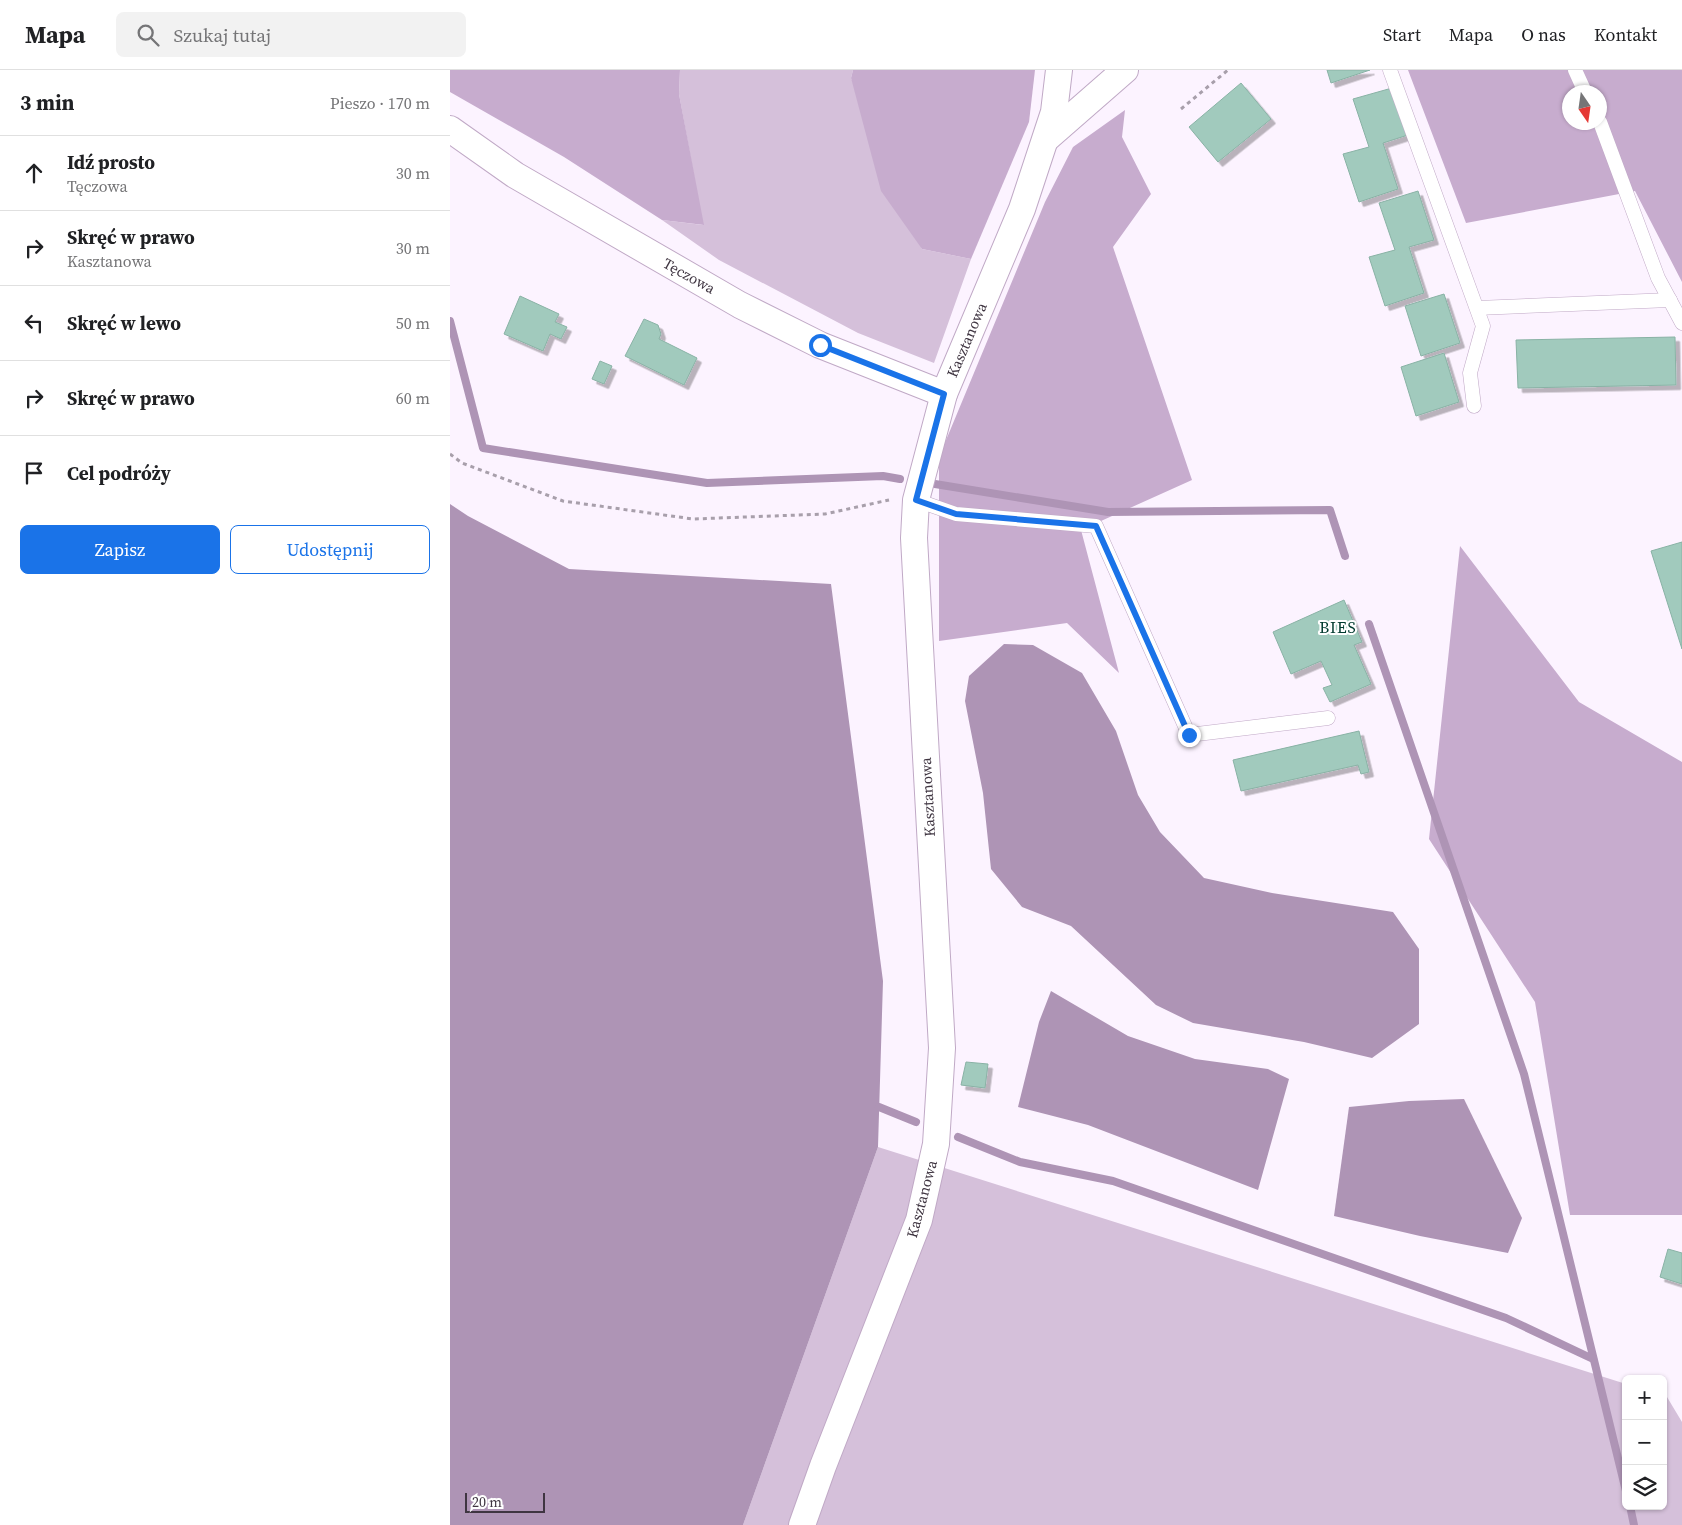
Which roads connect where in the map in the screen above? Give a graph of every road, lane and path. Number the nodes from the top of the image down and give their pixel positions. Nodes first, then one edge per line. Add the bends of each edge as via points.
1 (1059, 70) edge
2 (1125, 70) edge
3 (1228, 70) edge
4 (1390, 70) edge
5 (1575, 70) edge
6 (1582, 85) edge
7 (1181, 109) dead end
8 (450, 129) edge
9 (1603, 130) edge
10 (1045, 140) junction
11 (1670, 300) junction
12 (1477, 308) junction
13 (1682, 323) edge
14 (944, 394) junction
15 (1474, 406) dead end
16 (450, 454) edge
17 (916, 500) junction
18 (1328, 718) dead end
19 (802, 1525) edge

1 - 10 street, Kasztanowa via 1054,112
2 - 10 street
3 - 7 path
4 - 12 lane
5 - 6 lane
8 - 14 street, Tęczowa via 515,175 740,305 820,345
9 - 11 lane via 1658,278
10 - 14 street, Kasztanowa via 1022,209
11 - 12 lane
11 - 13 lane
12 - 15 lane via 1483,326 1470,373
14 - 17 street, Kasztanowa
16 - 17 path via 462,463 563,501 694,520 825,514 903,496
17 - 18 lane via 956,514 1096,526 1189,735
17 - 19 street, Kasztanowa via 914,538 942,1048 936,1144 919,1220

